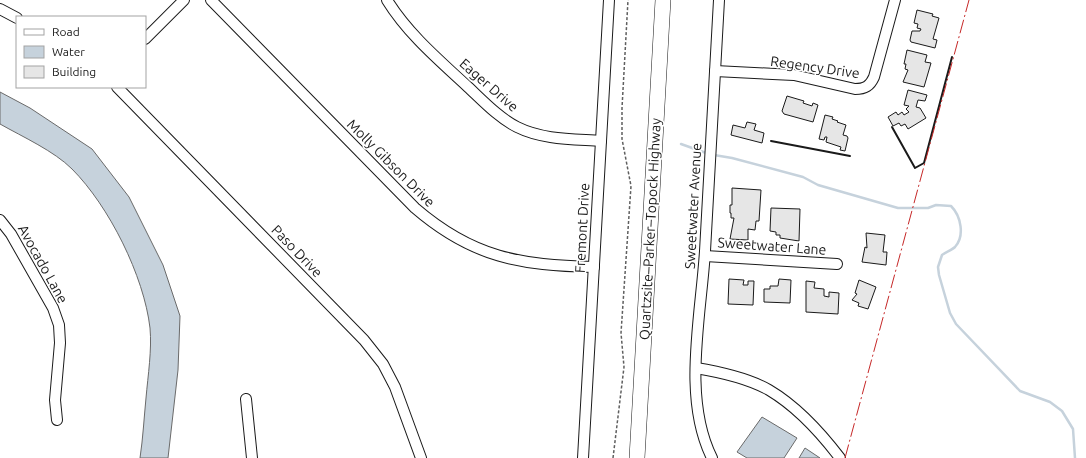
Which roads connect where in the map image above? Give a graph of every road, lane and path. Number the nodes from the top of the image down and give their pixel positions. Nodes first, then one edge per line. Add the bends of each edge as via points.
1 (184, 0) edge
2 (211, 0) edge
3 (387, 0) edge
4 (609, 0) edge
5 (628, 0) edge
6 (663, 0) edge
7 (719, 0) edge
8 (895, 0) edge
9 (0, 9) edge
10 (16, 17) edge
11 (146, 38) edge
12 (715, 71) junction
13 (118, 88) edge
14 (601, 141) junction
15 (0, 220) edge
16 (705, 256) junction
17 (837, 264) dead end
18 (594, 267) junction
19 (696, 368) junction
20 (246, 399) dead end
21 (57, 420) dead end
22 (252, 458) edge
23 (421, 458) edge
24 (583, 458) edge
25 (613, 458) edge
26 (637, 458) edge
27 (712, 458) edge
28 (840, 458) edge

1 - 11 street
2 - 18 street, Molly Gibson Drive via 433,224 466,244 489,254 548,266
3 - 14 street, Eager Drive via 422,44 495,111 518,127 559,138
4 - 14 street, Fremont Drive
5 - 25 path via 622,139 631,186 621,333 624,367
6 - 26 highway, Quartzsite–Parker–Topock Highway
7 - 12 street, Sweetwater Avenue
8 - 12 street, Regency Drive via 874,77 871,84 862,89 794,75
9 - 10 street
12 - 16 street, Sweetwater Avenue
13 - 23 street, Paso Drive via 364,340 383,364 395,387
14 - 18 street, Fremont Drive
15 - 21 street, Avocado Lane via 11,234 53,308 59,325 55,400
16 - 17 street, Sweetwater Lane
16 - 19 street, Sweetwater Avenue
18 - 24 street, Fremont Drive
19 - 27 street, Sweetwater Avenue via 698,413
19 - 28 street via 733,376 769,390 801,416
20 - 22 street

